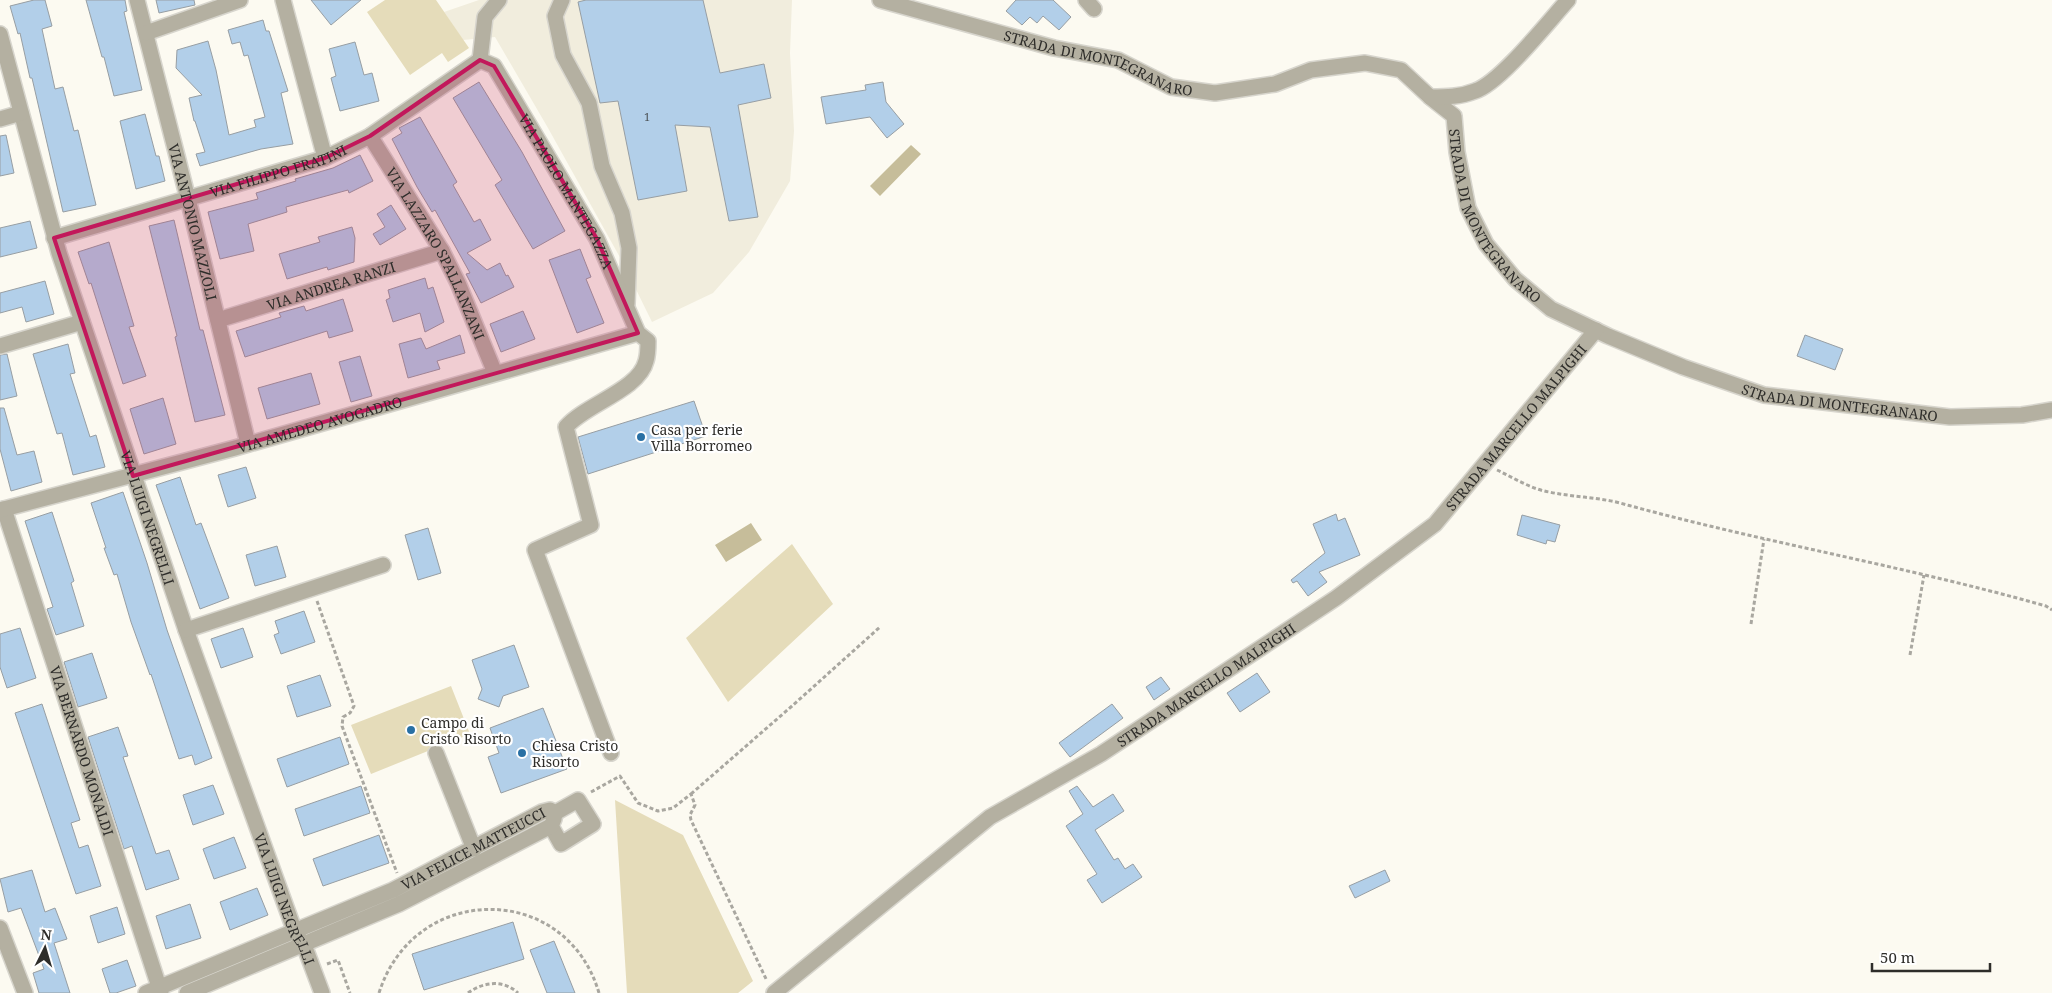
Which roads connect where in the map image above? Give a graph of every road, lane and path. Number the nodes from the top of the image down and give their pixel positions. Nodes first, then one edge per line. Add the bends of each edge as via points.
1 (137, 0) edge
2 (240, 0) edge
3 (283, 0) edge
4 (499, 0) edge
5 (562, 0) edge
6 (880, 0) edge
7 (1568, 0) edge
8 (146, 33) junction
9 (0, 34) edge
10 (480, 60) junction
11 (1430, 97) junction
12 (21, 113) junction
13 (0, 119) edge
14 (370, 136) junction
15 (325, 158) junction
16 (188, 199) junction
17 (54, 238) junction
18 (442, 251) junction
19 (627, 307) junction
20 (218, 320) junction
21 (82, 322) junction
22 (1596, 330) junction
23 (638, 333) junction
24 (0, 346) edge
25 (495, 373) junction
26 (2052, 410) edge
27 (248, 444) junction
28 (1486, 464) junction
29 (133, 476) junction
30 (2, 509) edge
31 (1764, 539) junction
32 (383, 565) dead end
33 (1924, 575) junction
34 (313, 588) junction
35 (2052, 610) edge
36 (1751, 624) dead end
37 (880, 627) dead end
38 (186, 630) junction
39 (1910, 655) dead end
40 (436, 753) dead end
41 (611, 753) dead end
42 (691, 794) junction
43 (578, 800) junction
44 (549, 817) junction
45 (474, 849) junction
46 (402, 886) junction
47 (0, 928) edge
48 (295, 932) junction
49 (304, 944) junction
50 (324, 965) dead end
51 (771, 989) edge
52 (156, 991) edge
53 (25, 993) edge
54 (187, 993) edge
55 (322, 993) edge
56 (350, 993) edge
57 (379, 993) edge
58 (468, 993) edge
59 (518, 993) edge
60 (599, 993) edge

1 - 8 street, VIA ANTONIO MAZZOLI
2 - 8 street
3 - 15 street
4 - 10 street via 486,17
5 - 19 street via 555,16 563,56 589,103 602,166 629,248
6 - 11 street, STRADA DI MONTEGRANARO via 1054,48 1118,60 1171,87 1215,92 1276,84 1311,70 1365,63 1401,70
7 - 11 street via 1499,76 1477,91 1455,97
8 - 16 street, VIA ANTONIO MAZZOLI
9 - 12 street, VIA LUIGI NEGRELLI
10 - 14 street, VIA FILIPPO FRATINI
10 - 19 street, VIA PAOLO MANTEGAZZA via 494,66 597,239
11 - 22 street, STRADA DI MONTEGRANARO via 1454,116 1468,208 1486,244 1515,280 1551,309
12 - 13 street
12 - 17 street, VIA LUIGI NEGRELLI
14 - 15 street, VIA FILIPPO FRATINI
14 - 18 street, VIA LAZZARO SPALLANZANI
15 - 16 street, VIA FILIPPO FRATINI
16 - 17 street, VIA FILIPPO FRATINI
16 - 20 street, VIA ANTONIO MAZZOLI
17 - 21 street, VIA LUIGI NEGRELLI
18 - 20 street, VIA ANDREA RANZI
18 - 25 street, VIA LAZZARO SPALLANZANI
19 - 23 street, VIA PAOLO MANTEGAZZA
20 - 27 street, VIA ANTONIO MAZZOLI
21 - 24 street
21 - 29 street, VIA LUIGI NEGRELLI
22 - 26 street, STRADA DI MONTEGRANARO via 1683,367 1764,395 1950,417 2022,415
22 - 28 street, STRADA MARCELLO MALPIGHI
23 - 25 street, VIA AMEDEO AVOGADRO
23 - 41 street, VIA PAOLO MANTEGAZZA via 648,341 646,363 630,384 575,417 566,427 591,525 535,550
25 - 27 street, VIA AMEDEO AVOGADRO
27 - 29 street, VIA AMEDEO AVOGADRO
28 - 31 path via 1535,488 1608,500
28 - 51 street, STRADA MARCELLO MALPIGHI via 1436,524 1344,593 1101,754 990,817
29 - 30 street, VIA AMEDEO AVOGADRO
29 - 38 street, VIA LUIGI NEGRELLI
30 - 52 street, VIA BERNARDO MONALDI
31 - 33 path
31 - 36 path
32 - 34 street
33 - 35 path via 1990,590
33 - 39 path
34 - 38 street
34 - 46 path via 354,706 343,717 342,726
37 - 42 path
38 - 48 street, VIA LUIGI NEGRELLI
40 - 45 street
42 - 43 path via 673,808 658,811 638,803 620,776
42 - 51 path via 696,805 690,815 691,820
43 - 44 street
43 - 44 street via 593,824 561,844
44 - 45 street, VIA FELICE MATTEUCCI
44 - 49 street, VIA FELICE MATTEUCCI via 400,904
45 - 46 street, VIA FELICE MATTEUCCI
46 - 48 street, VIA FELICE MATTEUCCI
47 - 53 street
48 - 49 street, VIA LUIGI NEGRELLI
48 - 52 street, VIA FELICE MATTEUCCI
49 - 54 street, VIA FELICE MATTEUCCI
49 - 55 street, VIA LUIGI NEGRELLI
50 - 56 path via 338,960
57 - 60 path via 395,958 427,927 468,910 490,908 513,911 554,929 585,961
58 - 59 path via 492,983

